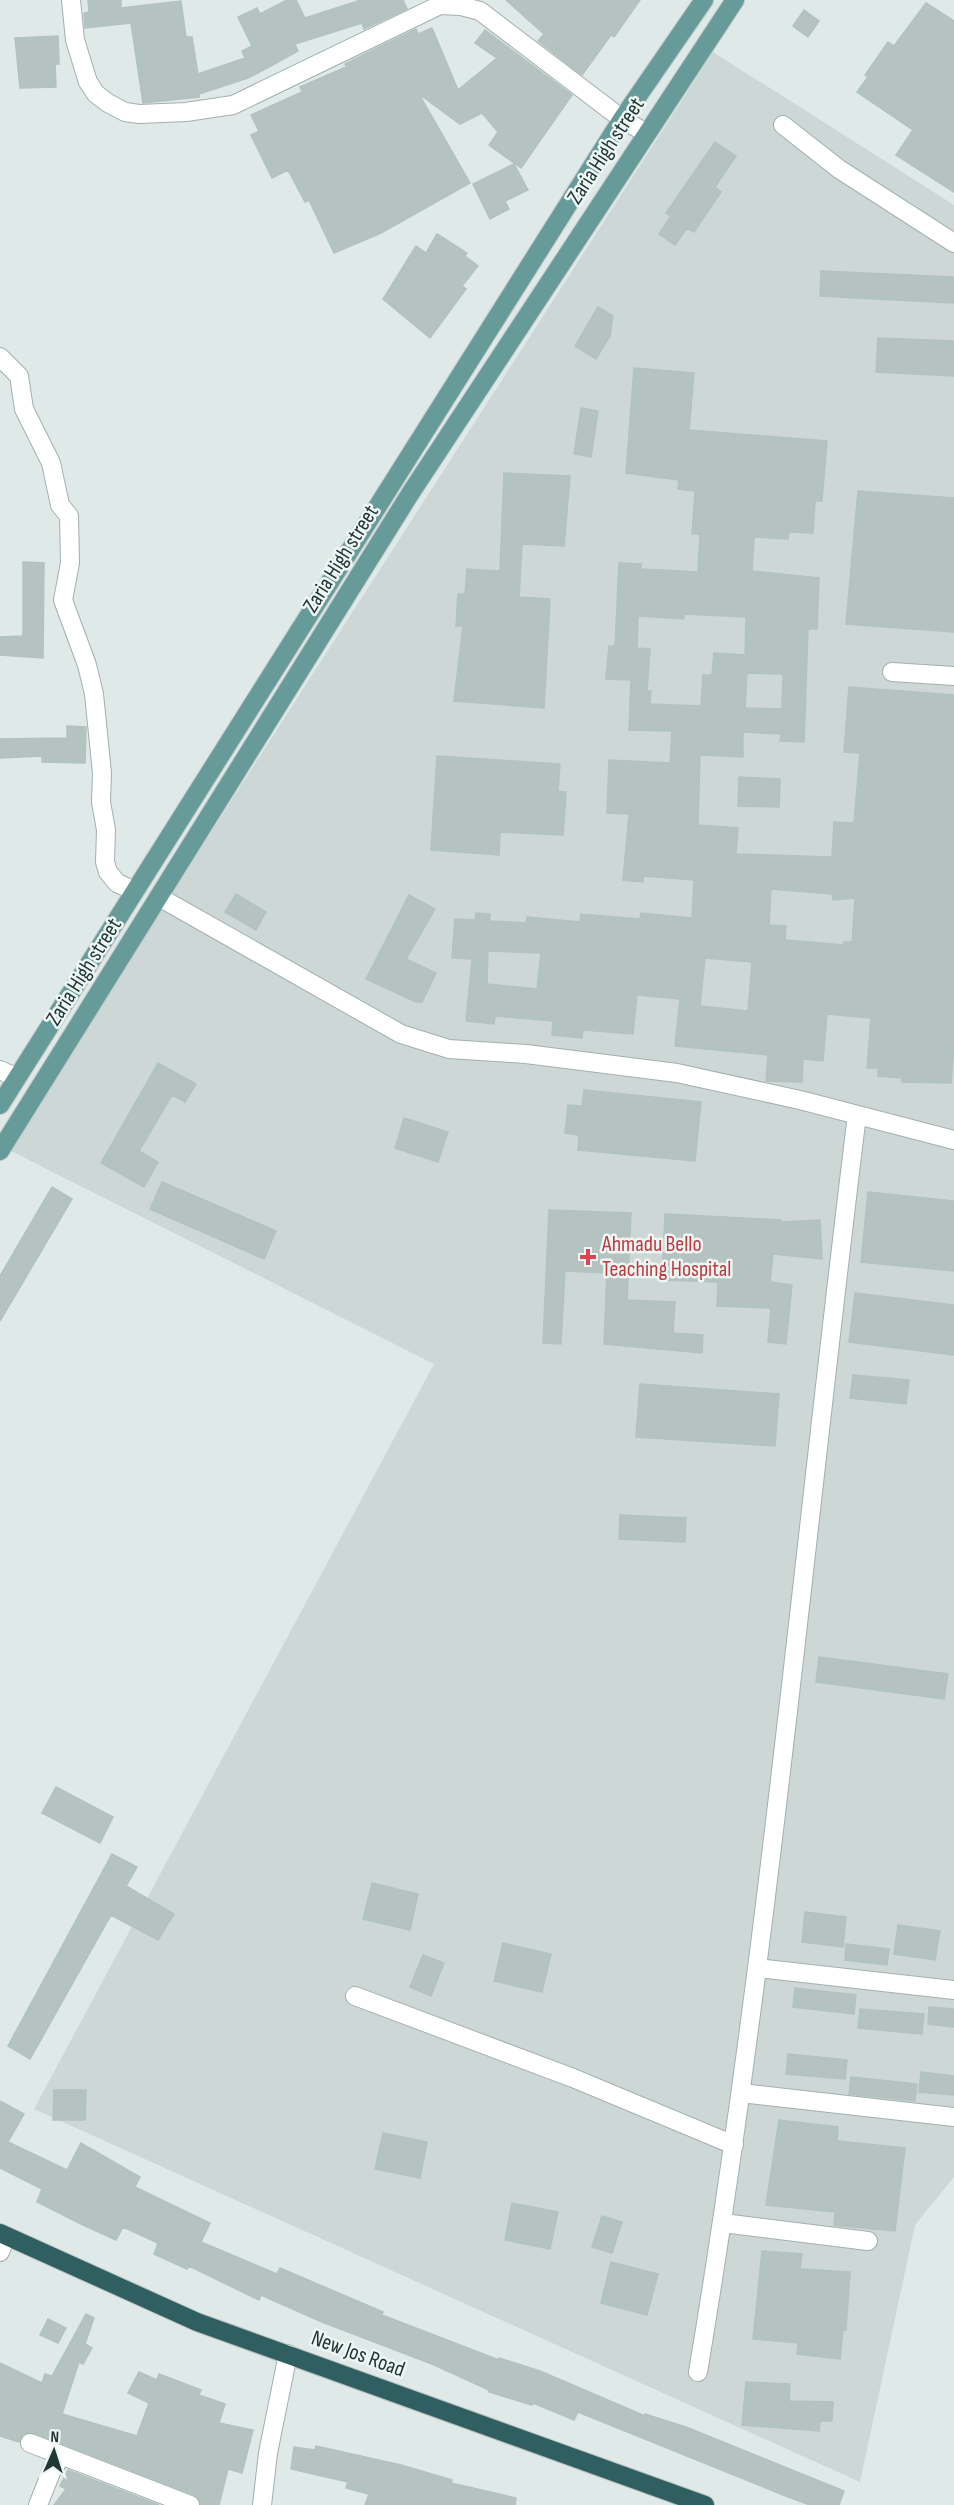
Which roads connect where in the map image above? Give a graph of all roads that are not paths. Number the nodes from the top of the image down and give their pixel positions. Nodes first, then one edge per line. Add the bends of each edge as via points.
1 (71, 0) edge
2 (704, 0) edge
3 (735, 0) edge
4 (417, 7) edge
5 (622, 119) junction
6 (783, 126) dead end
7 (646, 133) junction
8 (954, 243) edge
9 (0, 357) edge
10 (892, 672) dead end
11 (954, 676) edge
12 (135, 891) junction
13 (159, 897) junction
14 (0, 1070) edge
15 (17, 1078) junction
16 (0, 1105) edge
17 (857, 1115) junction
18 (954, 1140) edge
19 (0, 1151) edge
20 (758, 1968) junction
21 (954, 1990) edge
22 (355, 1996) dead end
23 (741, 2093) junction
24 (954, 2117) edge
25 (734, 2145) junction
26 (723, 2223) junction
27 (2, 2240) edge
28 (868, 2241) dead end
29 (288, 2354) junction
30 (698, 2372) dead end
31 (30, 2443) dead end
32 (62, 2457) junction
33 (38, 2505) edge
34 (190, 2505) edge
35 (262, 2505) edge
36 (705, 2505) edge

1 - 4 street via 75,40 88,82 108,103 139,114 233,105
2 - 5 main road, Zaria High street
3 - 7 main road, Zaria High street
4 - 5 street via 461,6 480,11
5 - 7 street
5 - 12 main road, Zaria High street
6 - 8 street via 839,169
7 - 13 main road, Zaria High street via 410,494
9 - 12 street via 19,376 24,409 51,463 60,505 71,521 70,563 63,600 94,694 106,830 105,862 117,883
10 - 11 street
12 - 15 main road, Zaria High street
13 - 17 street via 401,1034 449,1049 526,1053 677,1073
13 - 19 main road, Zaria High street
14 - 15 street
15 - 16 main road, Zaria High street
17 - 18 street
17 - 20 street
20 - 21 street
20 - 23 street
22 - 25 street via 573,2078
23 - 24 street
23 - 25 street
25 - 26 street
26 - 28 street
26 - 30 street
27 - 29 highway, New Jos Road via 197,2322
29 - 35 street
29 - 36 highway, New Jos Road
31 - 32 street
32 - 33 street via 52,2470
32 - 34 street

